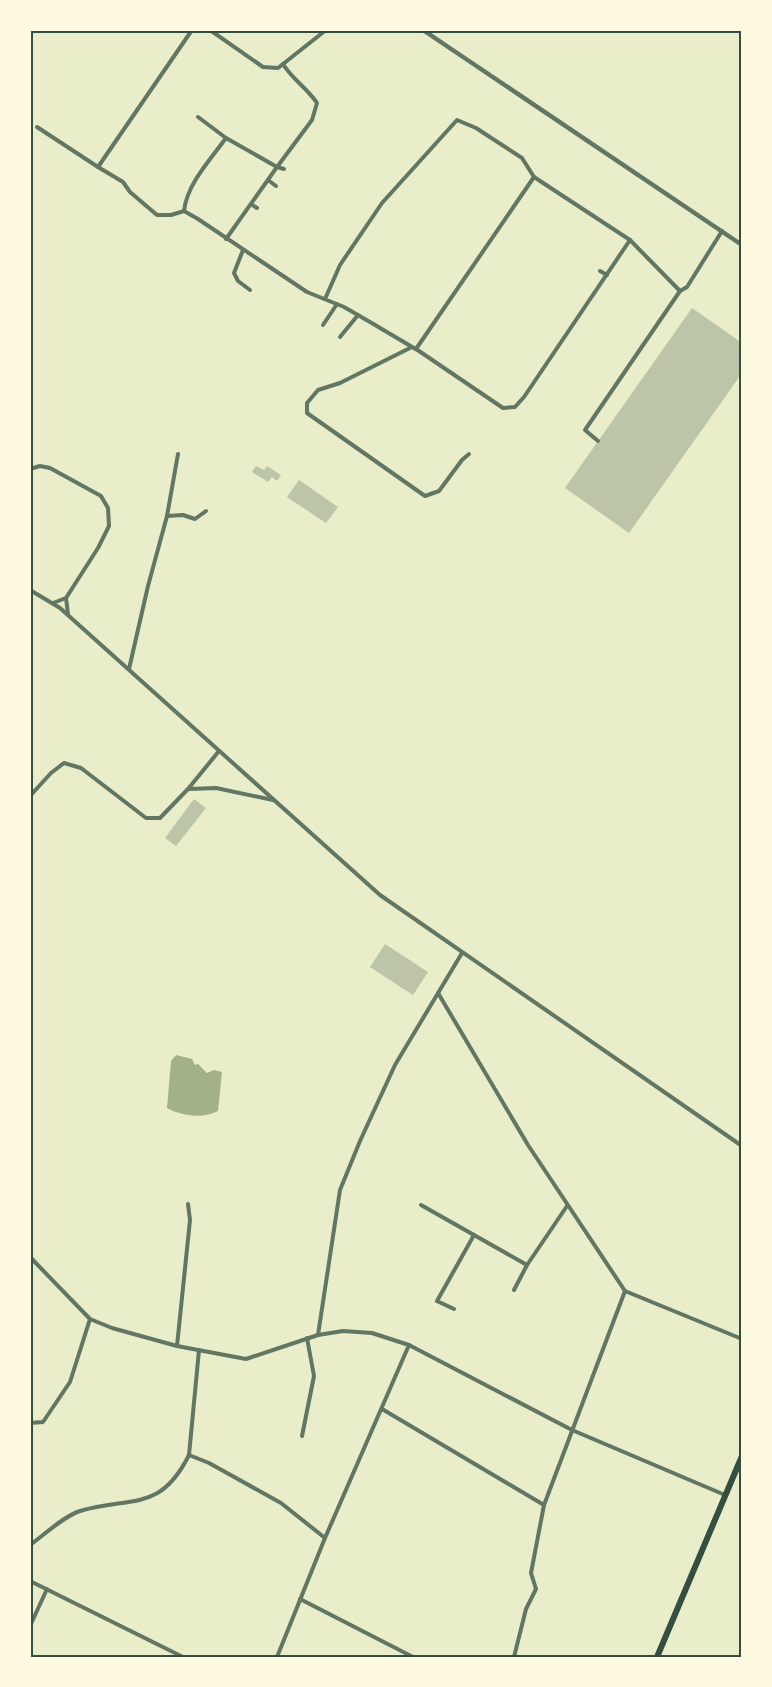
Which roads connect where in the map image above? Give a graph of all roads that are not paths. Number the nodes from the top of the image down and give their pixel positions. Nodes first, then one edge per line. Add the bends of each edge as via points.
1 (192, 30) edge
2 (210, 30) edge
3 (326, 30) edge
4 (425, 31) edge
5 (283, 64) junction
6 (198, 117) dead end
7 (37, 127) dead end
8 (226, 138) junction
9 (277, 166) junction
10 (98, 167) junction
11 (284, 168) dead end
12 (534, 177) junction
13 (267, 180) junction
14 (276, 186) dead end
15 (251, 204) junction
16 (257, 208) dead end
17 (184, 211) junction
18 (241, 218) junction
19 (245, 221) dead end
20 (722, 231) junction
21 (226, 239) junction
22 (630, 240) junction
23 (742, 245) edge
24 (243, 250) junction
25 (600, 271) dead end
26 (606, 274) junction
27 (250, 291) dead end
28 (680, 291) junction
29 (325, 299) junction
30 (337, 304) junction
31 (358, 315) junction
32 (323, 325) dead end
33 (340, 337) dead end
34 (414, 348) junction
35 (598, 441) dead end
36 (178, 454) dead end
37 (469, 454) dead end
38 (30, 470) edge
39 (206, 511) dead end
40 (167, 516) junction
41 (30, 590) edge
42 (66, 597) junction
43 (52, 603) junction
44 (68, 615) junction
45 (129, 670) junction
46 (219, 751) junction
47 (188, 789) junction
48 (30, 796) edge
49 (274, 800) junction
50 (462, 952) junction
51 (438, 993) junction
52 (742, 1146) edge
53 (188, 1204) dead end
54 (421, 1205) dead end
55 (567, 1206) junction
56 (474, 1235) junction
57 (30, 1257) edge
58 (527, 1265) junction
59 (514, 1290) dead end
60 (625, 1291) junction
61 (454, 1310) dead end
62 (90, 1319) junction
63 (318, 1335) junction
64 (307, 1338) junction
65 (742, 1339) edge
66 (409, 1345) junction
67 (177, 1346) junction
68 (199, 1350) junction
69 (382, 1409) junction
70 (30, 1423) edge
71 (572, 1430) junction
72 (302, 1436) dead end
73 (189, 1455) junction
74 (742, 1456) edge
75 (725, 1495) junction
76 (544, 1505) junction
77 (325, 1538) junction
78 (30, 1545) edge
79 (30, 1581) edge
80 (47, 1588) junction
81 (300, 1599) junction
82 (30, 1626) edge
83 (183, 1657) edge
84 (277, 1657) edge
85 (412, 1657) edge
86 (514, 1657) edge
87 (657, 1657) edge

1 - 10 street
2 - 5 street via 263,67 278,69
3 - 5 street
4 - 20 street
5 - 9 street via 317,103 312,120
6 - 8 street
7 - 10 street
8 - 9 street
8 - 17 street via 185,198
9 - 11 street
9 - 13 street
10 - 17 street via 123,182 157,215
12 - 22 street
12 - 29 street via 522,158 457,120 382,203 340,265
12 - 34 street
13 - 14 street
13 - 15 street
15 - 16 street
15 - 18 street
17 - 21 street
18 - 19 street
18 - 21 street
20 - 23 street
20 - 28 street via 687,287
21 - 24 street
22 - 26 street
22 - 28 street
24 - 27 street via 234,273
24 - 29 street via 306,292
25 - 26 street
26 - 34 street via 515,407 503,408
28 - 35 street via 585,430
29 - 30 street
30 - 31 street
30 - 32 street
31 - 33 street
31 - 34 street
34 - 37 street via 318,390 307,403 307,413 425,496 439,491
36 - 40 street
38 - 42 street via 50,468 101,496 108,508 109,526
39 - 40 street via 195,519
40 - 45 street
41 - 43 street
42 - 43 street
42 - 44 street
43 - 44 street
44 - 45 street
45 - 46 street
46 - 47 street
46 - 49 street
47 - 48 street via 160,818 146,818 81,768 64,763
47 - 49 street via 216,788
49 - 50 street via 380,895
50 - 51 street
50 - 52 street
51 - 55 street
51 - 63 street via 395,1065 340,1190
53 - 67 street via 190,1220
54 - 56 street
55 - 58 street
55 - 60 street
56 - 58 street
56 - 61 street via 437,1301
57 - 62 street
58 - 59 street
60 - 65 street
60 - 71 street
62 - 67 street
62 - 70 street via 70,1382 43,1422
63 - 64 street
63 - 66 street via 343,1331 372,1333
64 - 68 street via 246,1359
64 - 72 street via 314,1376
66 - 69 street
66 - 71 street
67 - 68 street
68 - 73 street
69 - 76 street
69 - 77 street
71 - 75 street
71 - 76 street
73 - 77 street via 281,1503
73 - 78 street via 179,1475 162,1491 140,1501 78,1512
74 - 75 main road
75 - 87 main road
76 - 86 street via 531,1573 536,1589 526,1610
77 - 81 street
79 - 80 street
80 - 82 street
80 - 83 street
81 - 84 street
81 - 85 street

